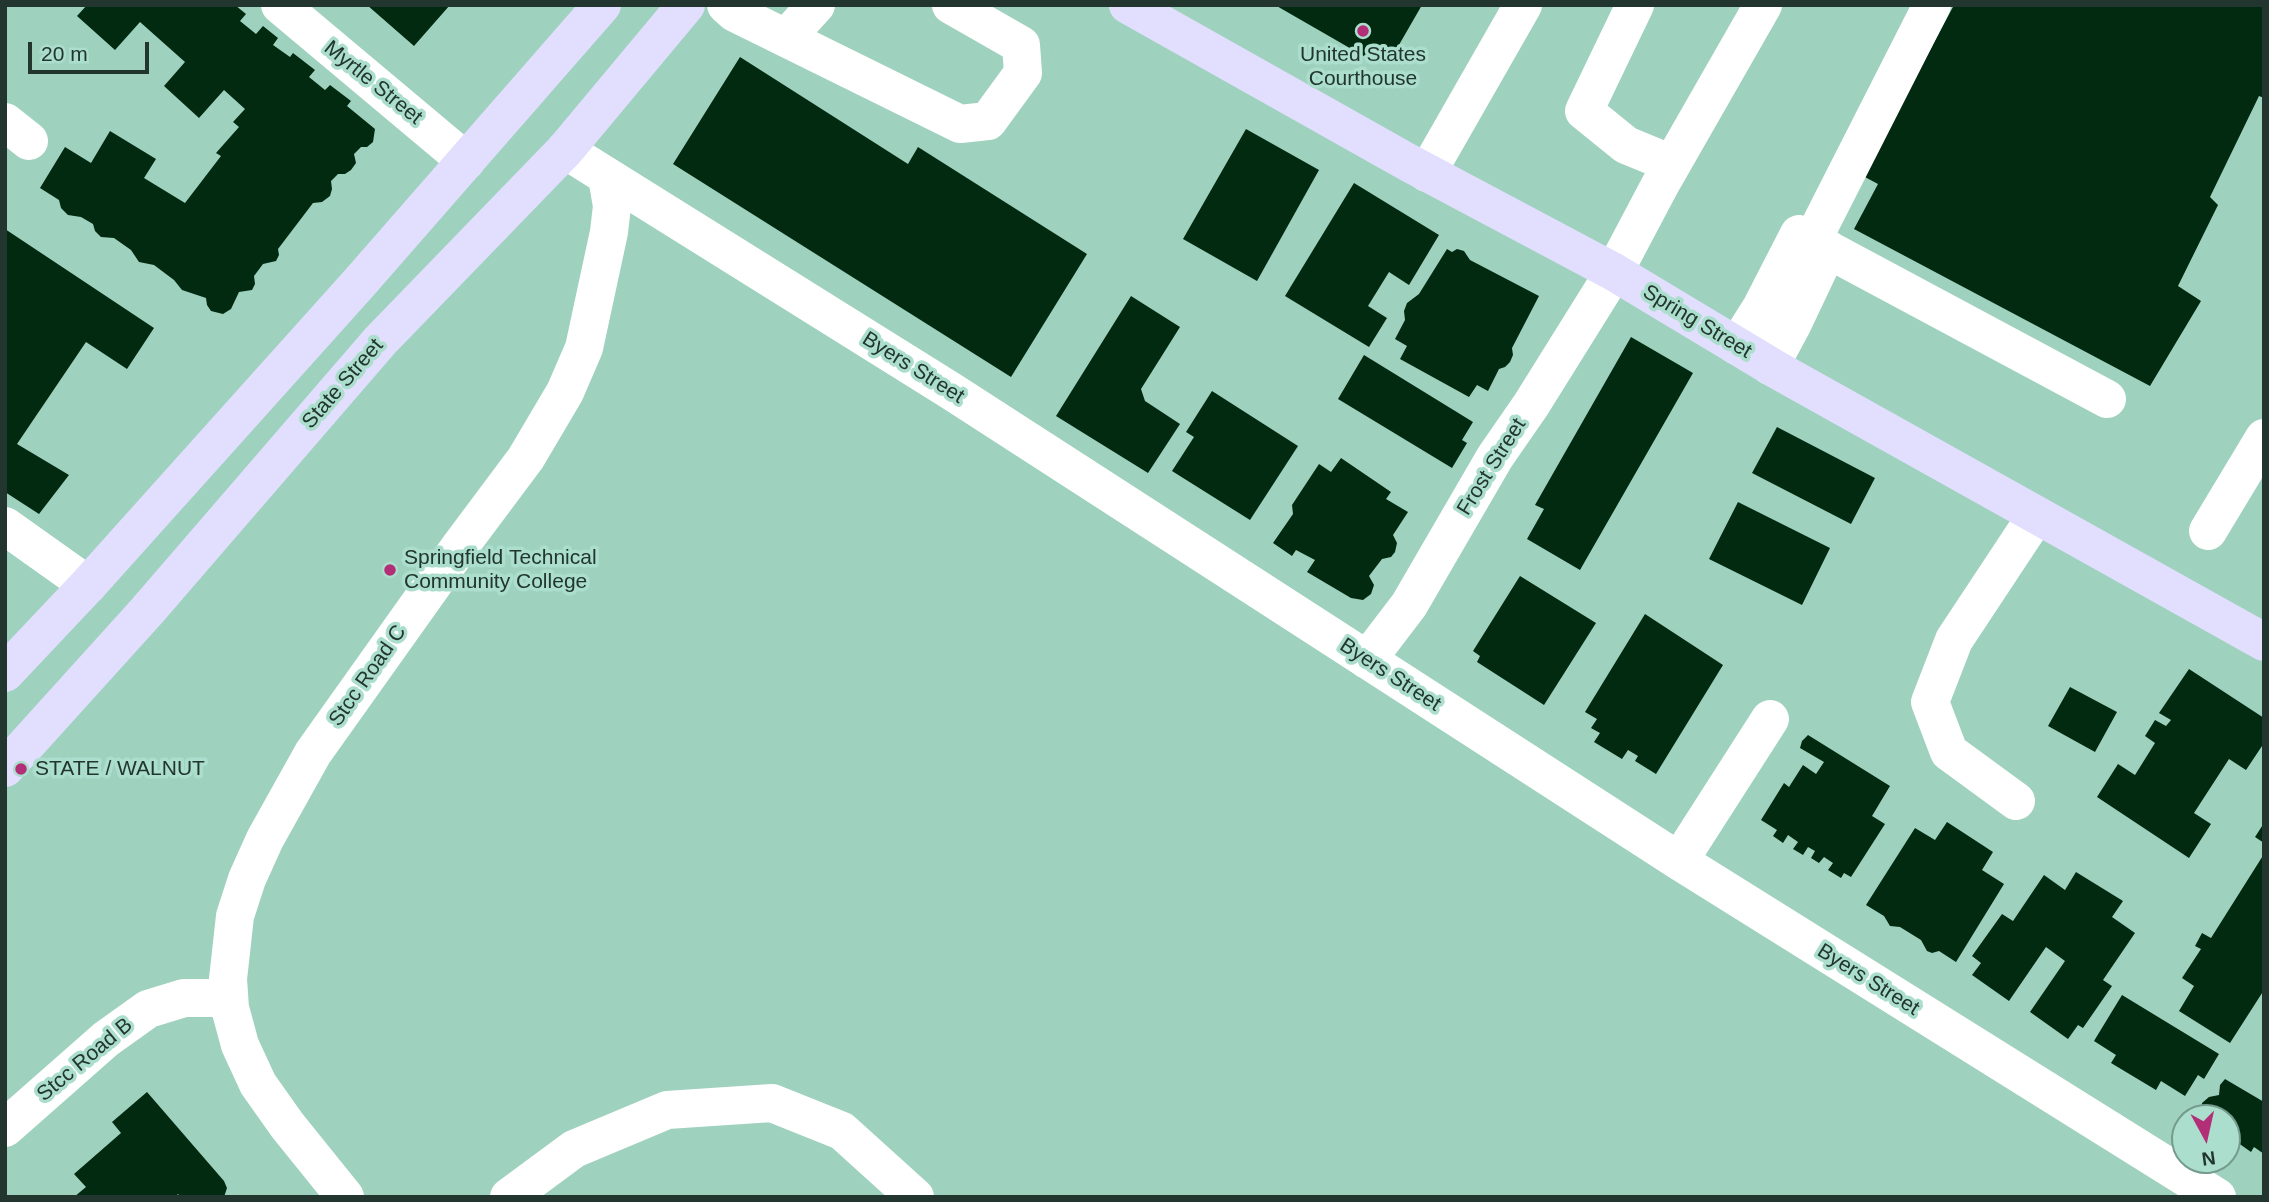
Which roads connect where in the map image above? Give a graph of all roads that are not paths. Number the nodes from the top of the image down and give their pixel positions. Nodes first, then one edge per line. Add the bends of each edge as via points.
1 (280, 5) edge
2 (602, 5) edge
3 (686, 5) edge
4 (726, 5) edge
5 (816, 5) edge
6 (951, 5) edge
7 (1128, 5) edge
8 (1523, 5) edge
9 (1635, 5) edge
10 (1763, 5) edge
11 (1932, 5) edge
12 (786, 38) junction
13 (565, 150) junction
14 (466, 161) junction
15 (1672, 164) junction
16 (1427, 173) junction
17 (607, 177) junction
18 (1813, 241) junction
19 (1614, 272) junction
20 (1737, 346) junction
21 (1770, 366) junction
22 (2107, 399) dead end
23 (2264, 438) edge
24 (2036, 516) junction
25 (5, 526) edge
26 (2208, 531) dead end
27 (88, 585) junction
28 (2264, 642) edge
29 (1367, 660) junction
30 (5, 673) edge
31 (1770, 719) dead end
32 (5, 768) edge
33 (2016, 801) dead end
34 (1679, 861) junction
35 (229, 998) junction
36 (5, 1128) edge
37 (345, 1197) edge
38 (509, 1197) edge
39 (915, 1197) edge
40 (2217, 1197) edge

1 - 14 street, Myrtle Street
2 - 14 main road
3 - 13 main road, State Street
4 - 12 street
5 - 12 street
6 - 12 street via 1021,45 1023,73 988,121 960,124
7 - 16 main road, Spring Street
8 - 16 street
9 - 15 street via 1584,111 1626,145
10 - 15 street, Frost Street
11 - 18 street
13 - 17 street, Byers Street
13 - 32 main road, State Street via 380,341
14 - 27 main road
15 - 19 street, Frost Street
16 - 19 main road, Spring Street
17 - 29 street, Byers Street via 951,391
17 - 35 street, Stcc Road C via 612,206 609,232 576,370 526,458 313,753 286,800 247,879 235,916
18 - 20 street
18 - 21 street via 1792,325
18 - 22 street
19 - 20 main road, Spring Street
19 - 29 street, Frost Street via 1495,457 1409,605
20 - 21 main road, Spring Street
21 - 24 main road, Spring Street
23 - 26 street
24 - 28 main road, Spring Street
24 - 33 street via 1954,640 1930,702 1949,752
25 - 27 street
27 - 30 main road
29 - 34 street, Byers Street
31 - 34 street
34 - 40 street, Byers Street
35 - 36 street, Stcc Road B via 184,998 148,1009 106,1039
35 - 37 street via 240,1045 258,1084
38 - 39 street via 574,1149 667,1110 772,1103 842,1131

